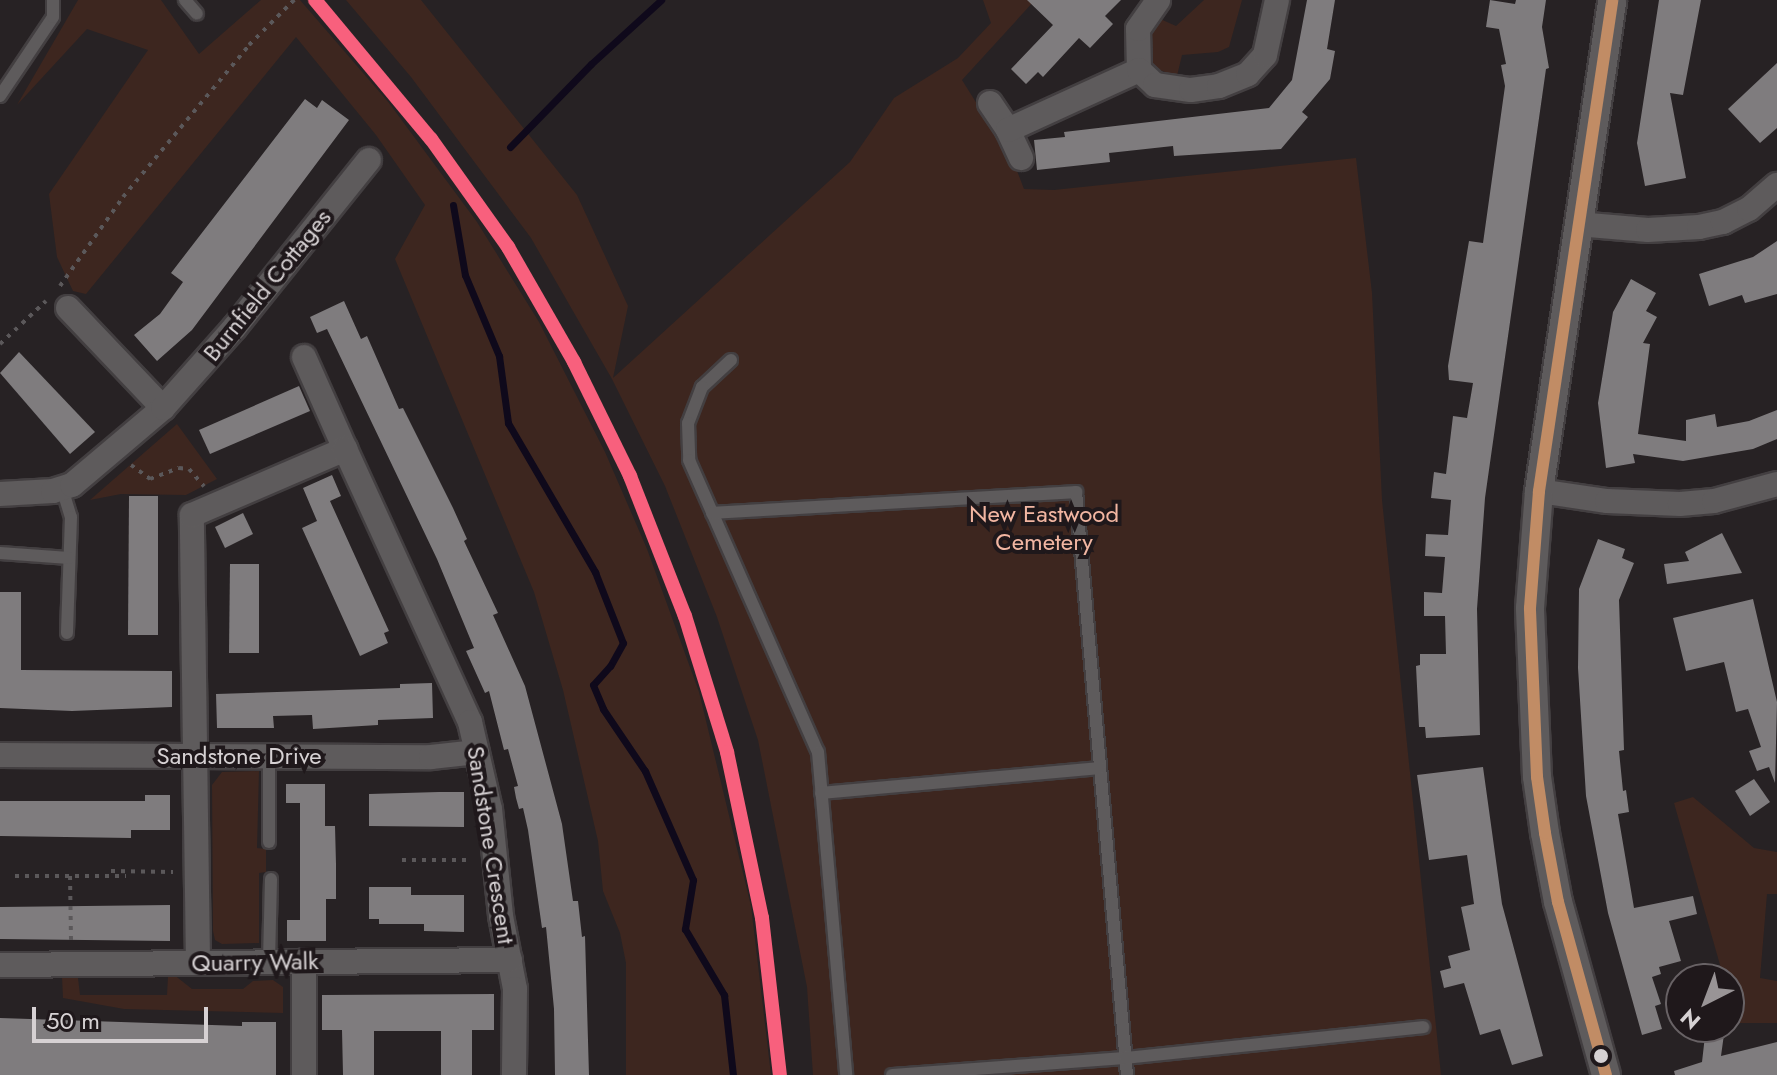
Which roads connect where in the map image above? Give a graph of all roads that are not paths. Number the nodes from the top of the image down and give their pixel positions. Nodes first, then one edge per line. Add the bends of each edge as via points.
1 (53, 0) edge
2 (185, 0) edge
3 (1158, 0) edge
4 (1277, 0) edge
5 (1612, 0) edge
6 (197, 14) dead end
7 (1139, 70) junction
8 (0, 96) edge
9 (990, 103) dead end
10 (1008, 130) junction
11 (1021, 158) dead end
12 (369, 160) dead end
13 (1777, 185) edge
14 (1577, 224) junction
15 (68, 308) dead end
16 (304, 357) dead end
17 (731, 360) dead end
18 (163, 408) junction
19 (345, 449) junction
20 (1776, 487) edge
21 (62, 488) junction
22 (1539, 491) junction
23 (0, 494) edge
24 (712, 513) junction
25 (0, 553) edge
26 (69, 558) junction
27 (67, 633) dead end
28 (477, 752) junction
29 (0, 755) edge
30 (269, 755) junction
31 (193, 756) junction
32 (1100, 768) junction
33 (821, 793) junction
34 (269, 842) dead end
35 (271, 879) dead end
36 (510, 960) junction
37 (269, 961) junction
38 (304, 961) junction
39 (198, 962) junction
40 (0, 965) edge
41 (1423, 1027) dead end
42 (1125, 1058) junction
43 (304, 1075) edge
44 (514, 1075) edge
45 (846, 1075) edge
46 (892, 1075) edge
47 (1127, 1075) edge
48 (1606, 1075) edge

1 - 8 lane via 53,17
2 - 6 lane
3 - 7 street via 1138,29
4 - 7 street via 1265,55 1248,74 1191,90 1155,85
5 - 14 street
7 - 10 street
9 - 10 street
10 - 11 street
12 - 18 street, Burnfield Cottages
13 - 14 street via 1749,209 1699,227
14 - 22 street
15 - 18 street
16 - 19 street, Sandstone Crescent
17 - 24 lane via 702,387 688,423 689,460
18 - 21 street, Burnfield Cottages
19 - 28 street, Sandstone Crescent via 470,722
19 - 31 street via 192,515
20 - 22 street via 1680,504
21 - 23 street, Burnfield Cottages
21 - 26 lane via 71,517
22 - 48 street via 1530,608 1537,777 1558,902
24 - 32 lane via 1076,492
24 - 33 lane via 818,752
25 - 26 lane
26 - 27 lane
28 - 30 street, Sandstone Drive via 431,757
28 - 36 street, Sandstone Crescent
29 - 31 street, Sandstone Drive
30 - 31 street, Sandstone Drive
30 - 34 lane
31 - 39 street
32 - 33 lane
32 - 42 lane
33 - 45 lane
35 - 37 lane
36 - 38 street, Quarry Walk
36 - 44 street, Sandstone Crescent
37 - 38 street, Quarry Walk
37 - 39 street, Quarry Walk
38 - 43 street
39 - 40 street, Quarry Walk
41 - 42 lane
42 - 46 lane
42 - 47 lane

